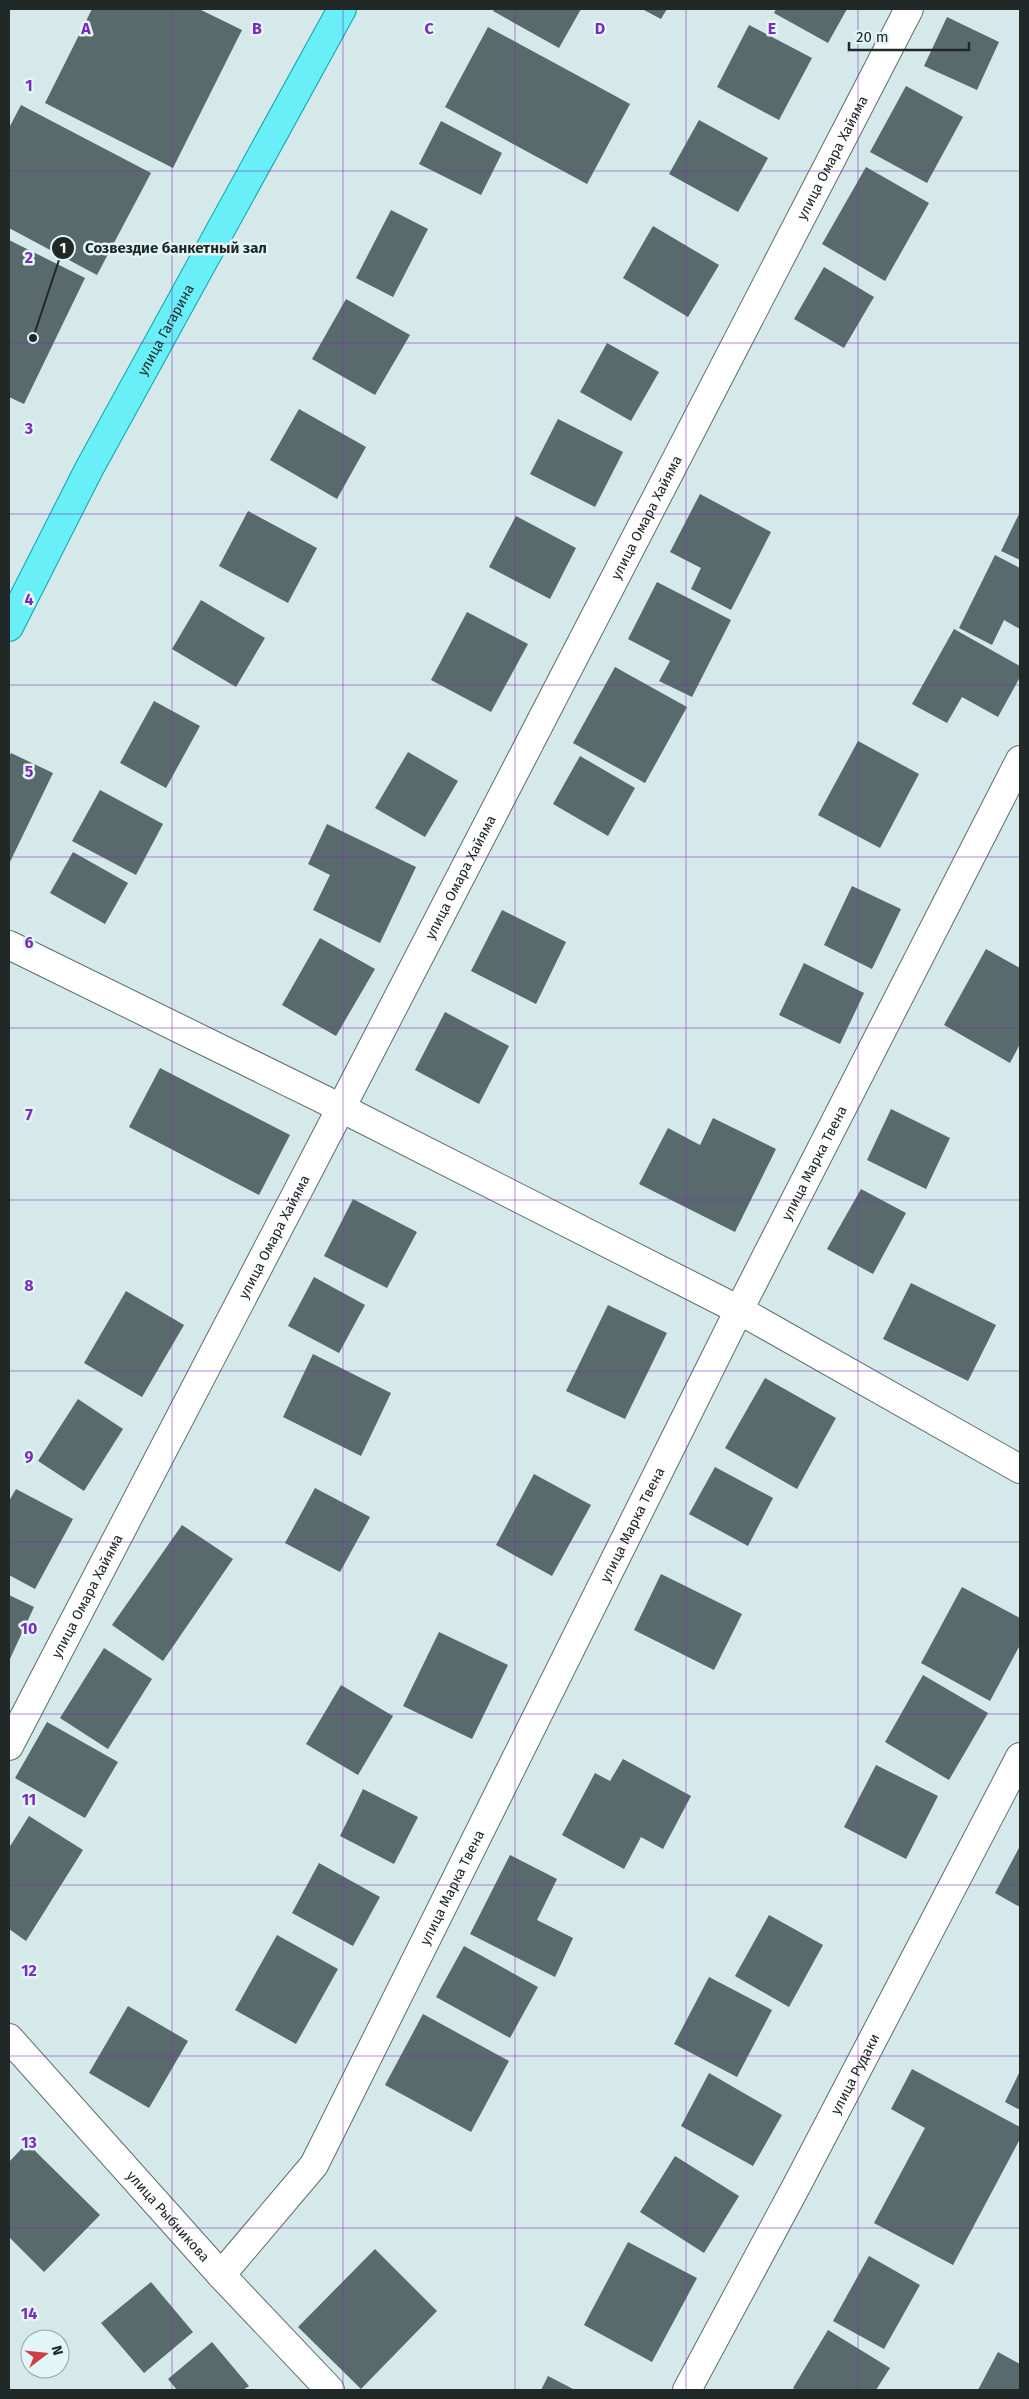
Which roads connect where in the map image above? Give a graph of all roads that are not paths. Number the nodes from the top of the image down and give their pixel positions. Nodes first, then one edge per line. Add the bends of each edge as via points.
1 (342, 9) edge
2 (909, 9) edge
3 (9, 627) edge
4 (1020, 760) edge
5 (9, 945) edge
6 (341, 1108) junction
7 (739, 1310) junction
8 (1020, 1469) edge
9 (9, 1746) edge
10 (1020, 1757) edge
11 (9, 2038) edge
12 (221, 2275) junction
13 (330, 2390) edge
14 (688, 2390) edge

1 - 3 main road, улица Гагарина via 89,469
2 - 6 street, улица Омара Хайяма
4 - 7 street, улица Марка Твена
5 - 6 street
6 - 7 street
6 - 9 street, улица Омара Хайяма
7 - 8 street
7 - 12 street, улица Марка Твена via 314,2165
10 - 14 street, улица Рудаки
11 - 12 street, улица Рыбникова
12 - 13 street, улица Рыбникова

